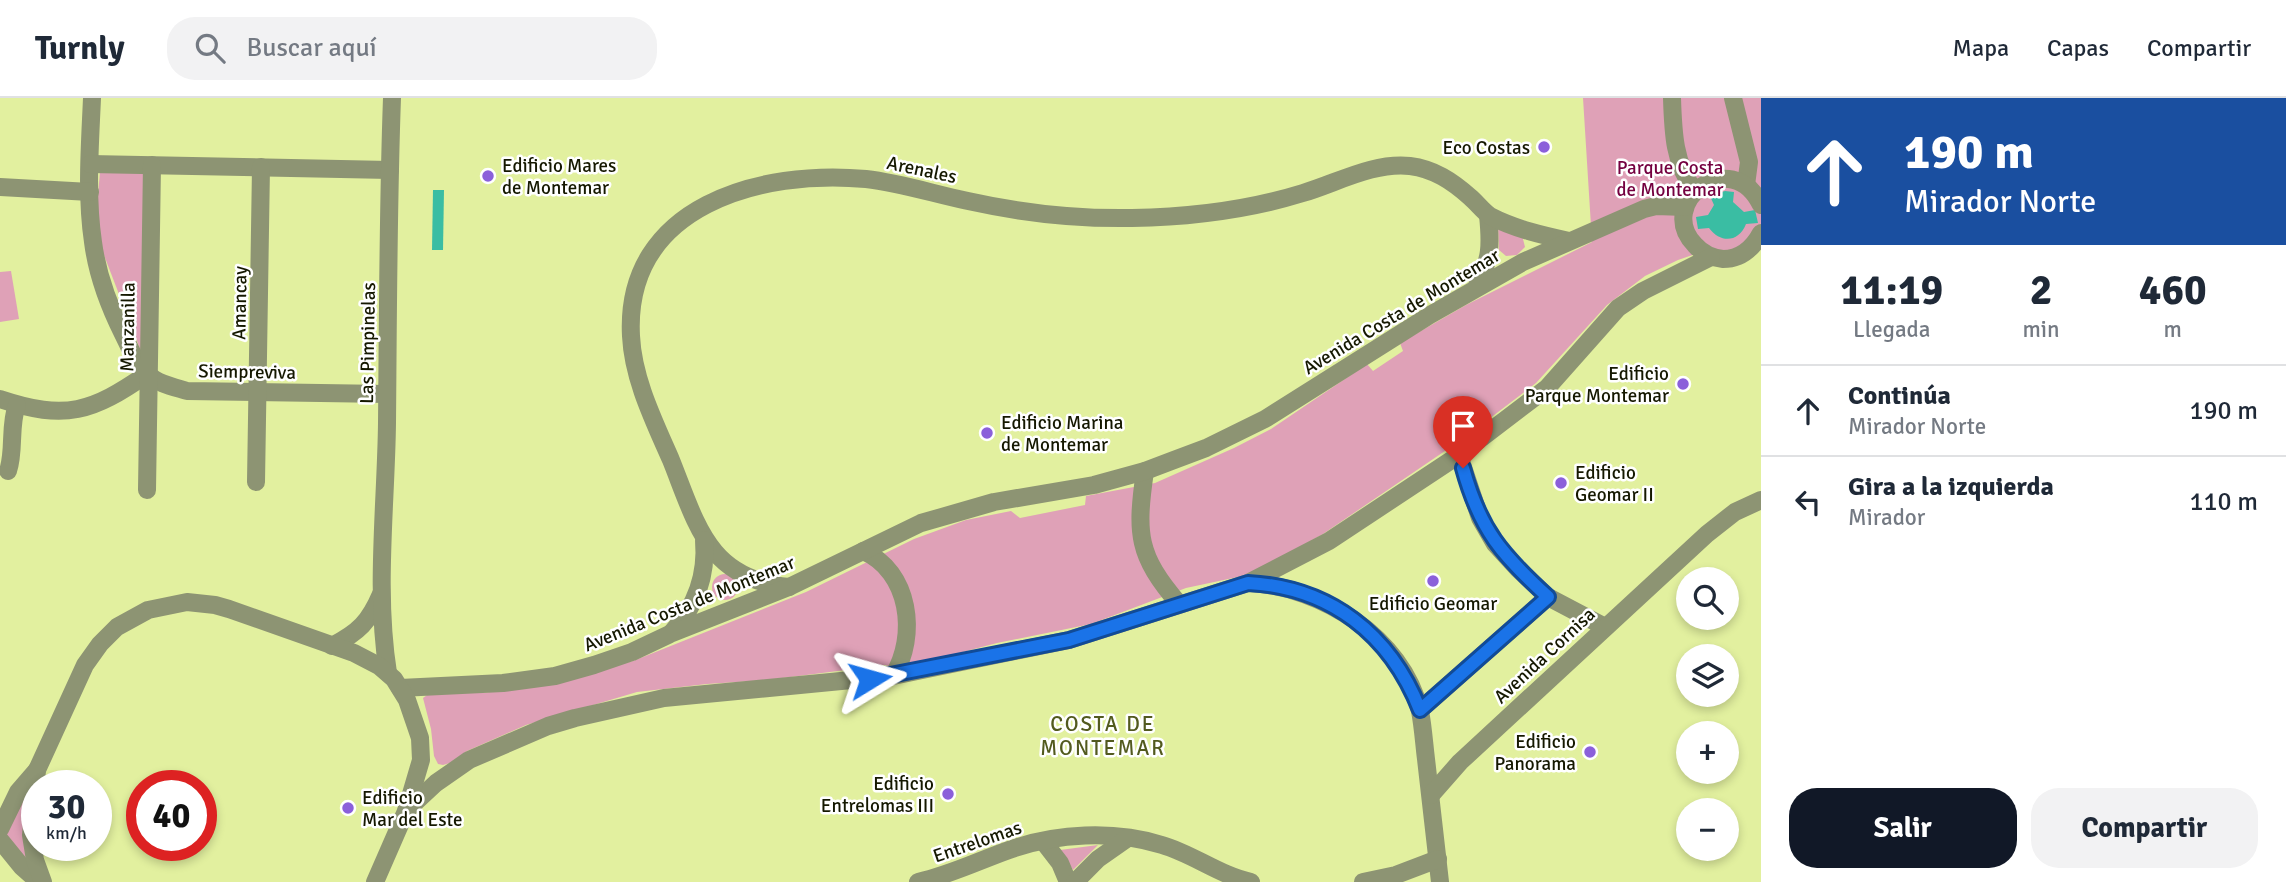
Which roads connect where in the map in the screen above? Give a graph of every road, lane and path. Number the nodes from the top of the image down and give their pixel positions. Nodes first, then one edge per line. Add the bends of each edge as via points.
1 (92, 98) edge
2 (392, 98) edge
3 (1672, 98) edge
4 (1733, 98) edge
5 (90, 164) junction
6 (152, 165) junction
7 (261, 167) junction
8 (390, 170) junction
9 (0, 187) edge
10 (90, 192) junction
11 (1756, 195) edge
12 (1690, 199) junction
13 (1488, 215) junction
14 (1761, 233) edge
15 (1569, 241) junction
16 (1754, 252) edge
17 (1711, 257) junction
18 (1477, 286) junction
19 (147, 374) junction
20 (259, 393) junction
21 (387, 394) junction
22 (9, 402) edge
23 (1459, 455) junction
24 (8, 471) dead end
25 (1145, 471) junction
26 (256, 482) dead end
27 (147, 490) dead end
28 (1761, 500) edge
29 (704, 540) junction
30 (863, 551) junction
31 (1248, 583) junction
32 (789, 587) junction
33 (383, 588) junction
34 (1548, 597) junction
35 (1179, 604) junction
36 (1605, 628) junction
37 (670, 634) junction
38 (332, 646) junction
39 (388, 673) junction
40 (893, 676) junction
41 (400, 688) junction
42 (1420, 710) junction
43 (37, 770) edge
44 (21, 789) edge
45 (18, 792) junction
46 (1431, 795) junction
47 (0, 796) edge
48 (406, 811) junction
49 (0, 829) edge
50 (1128, 838) junction
51 (0, 840) edge
52 (1043, 841) junction
53 (1437, 859) junction
54 (35, 861) edge
55 (41, 882) edge
56 (375, 882) edge
57 (918, 882) edge
58 (1068, 882) edge
59 (1075, 882) edge
60 (1251, 882) edge
61 (1363, 882) edge
62 (1440, 882) edge

1 - 5 street
2 - 8 street, Las Pimpinelas
3 - 12 street via 1679,165
4 - 11 street
5 - 6 street
5 - 10 street
6 - 7 street
6 - 19 street, Manzanilla
7 - 8 street
7 - 20 street, Amancay
8 - 21 street, Las Pimpinelas
9 - 10 street
10 - 19 street via 93,243 107,297 134,358
11 - 12 street, Avenida Costa de Montemar via 1736,180 1714,180
12 - 15 street, Avenida Costa de Montemar via 1644,209
12 - 17 street via 1684,219 1691,242
13 - 15 street, Arenales via 1534,234
13 - 18 street via 1488,265
13 - 29 street, Arenales via 1441,176 1421,168 1395,166 1293,196 1220,212 1168,217 1030,213 892,183 838,178 776,183 716,198 688,214 654,249 639,281 631,321 632,348 648,406
14 - 16 street
15 - 18 street, Avenida Costa de Montemar
16 - 17 street
17 - 23 street via 1618,308 1547,388
18 - 25 street, Avenida Costa de Montemar via 1265,419
19 - 20 street, Siempreviva via 187,391
19 - 22 street via 89,408 49,411
19 - 27 street, Manzanilla
20 - 21 street, Siempreviva
20 - 26 street, Amancay
21 - 33 street, Las Pimpinelas
22 - 24 street via 14,413
23 - 31 street via 1329,541
23 - 34 street via 1480,518 1495,544
25 - 30 street, Avenida Costa de Montemar via 964,510 921,523
25 - 35 street via 1142,541 1151,568
28 - 36 street, Avenida Cornisa via 1720,522
29 - 32 street, Arenales via 741,573
29 - 37 street, Arenales via 698,591
30 - 32 street, Avenida Costa de Montemar
30 - 40 street via 890,571 906,611 906,641
31 - 35 street
31 - 42 street via 1307,594 1355,620 1394,660
32 - 37 street, Avenida Costa de Montemar
33 - 38 street, Las Pimpinelas via 362,627
33 - 39 street, Las Pimpinelas
34 - 36 street
34 - 42 street
35 - 40 street via 1069,640
36 - 46 street, Avenida Cornisa via 1460,762
37 - 41 street, Avenida Costa de Montemar via 632,652 555,676
38 - 39 street
38 - 43 street via 215,605 187,602 148,610 117,627 85,665
39 - 41 street
40 - 48 street via 664,698 575,718 469,760
41 - 48 street via 420,738 421,760
42 - 46 street
44 - 45 street
45 - 47 street
45 - 49 street
46 - 53 street
48 - 56 street
50 - 52 street, Entrelomas
50 - 59 street
50 - 60 street, Entrelomas via 1164,845
51 - 55 street
52 - 57 street, Entrelomas
52 - 58 street
53 - 61 street
53 - 62 street
54 - 55 street

